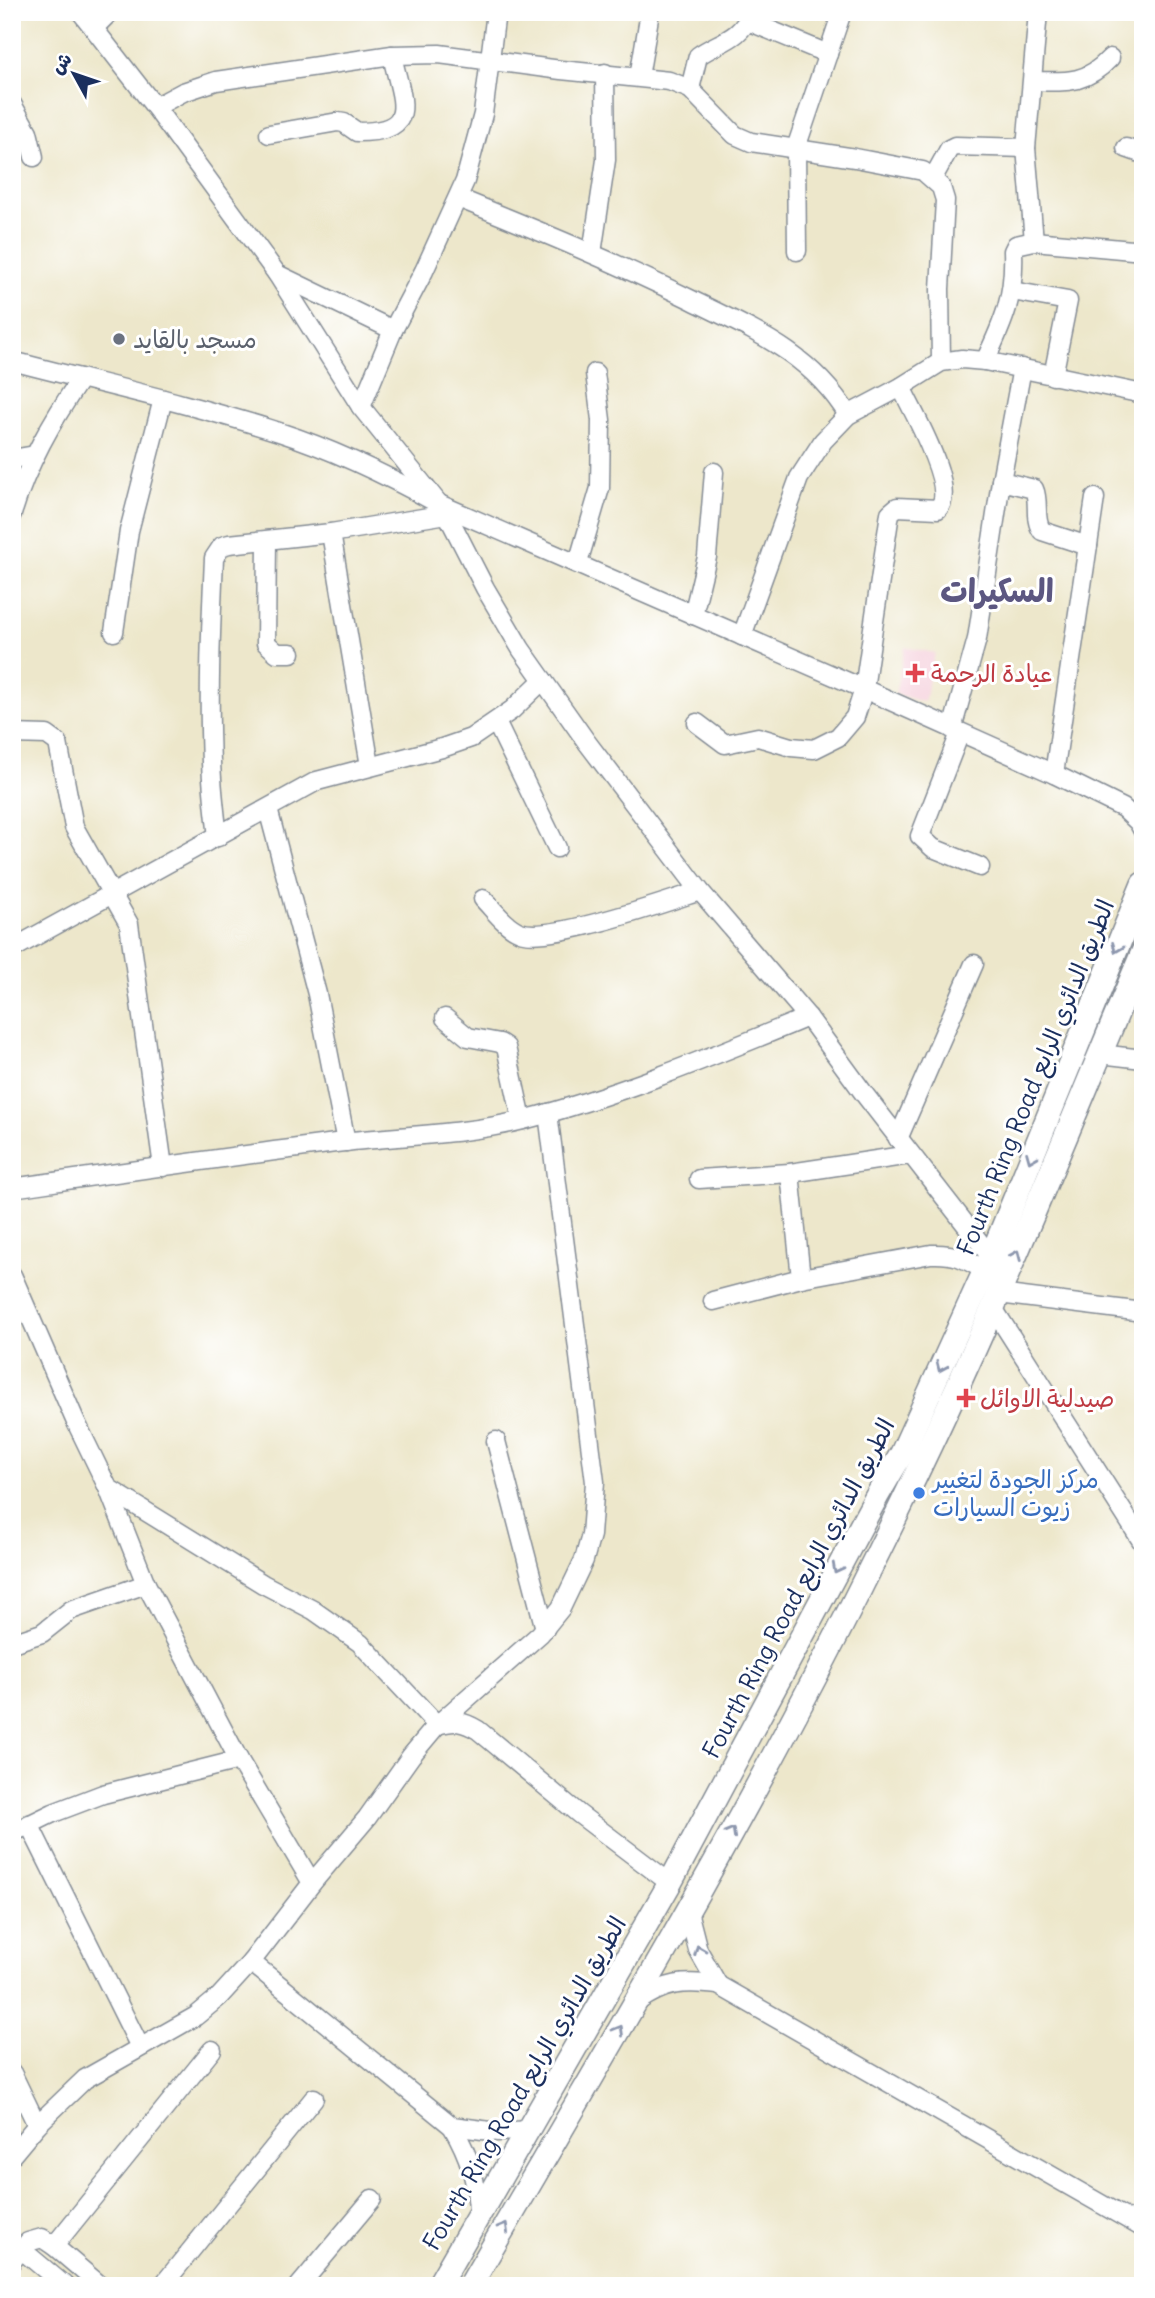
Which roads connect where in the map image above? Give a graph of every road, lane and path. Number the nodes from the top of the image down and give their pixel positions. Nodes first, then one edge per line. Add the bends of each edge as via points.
1 (81, 12) edge
2 (110, 12) edge
3 (496, 12) edge
4 (650, 12) edge
5 (842, 12) edge
6 (1038, 12) edge
7 (750, 17) edge
8 (94, 28) junction
9 (828, 54) junction
10 (392, 55) junction
11 (1110, 58) dead end
12 (490, 61) junction
13 (605, 73) junction
14 (639, 77) junction
15 (1033, 81) junction
16 (690, 89) junction
17 (12, 104) edge
18 (155, 107) junction
19 (269, 134) dead end
20 (796, 148) junction
21 (1026, 148) junction
22 (34, 158) dead end
23 (933, 178) junction
24 (458, 198) junction
25 (1034, 241) junction
26 (797, 251) dead end
27 (1143, 251) edge
28 (592, 253) junction
29 (277, 274) junction
30 (1012, 291) junction
31 (393, 330) junction
32 (12, 361) edge
33 (985, 361) junction
34 (941, 362) junction
35 (1022, 368) junction
36 (595, 373) dead end
37 (1053, 376) junction
38 (81, 379) junction
39 (901, 387) junction
40 (1143, 394) edge
41 (163, 399) junction
42 (361, 407) junction
43 (848, 415) junction
44 (35, 454) junction
45 (12, 458) edge
46 (714, 472) dead end
47 (1001, 481) junction
48 (1095, 498) dead end
49 (443, 509) junction
50 (12, 514) edge
51 (331, 533) junction
52 (267, 540) junction
53 (1088, 546) junction
54 (578, 564) junction
55 (693, 615) junction
56 (114, 632) dead end
57 (742, 636) junction
58 (291, 653) dead end
59 (543, 680) junction
60 (864, 689) junction
61 (496, 722) junction
62 (697, 723) dead end
63 (956, 731) junction
64 (12, 734) edge
65 (370, 766) junction
66 (1054, 774) junction
67 (1123, 808) junction
68 (1143, 808) edge
69 (268, 809) junction
70 (1143, 831) edge
71 (218, 837) junction
72 (557, 849) dead end
73 (980, 867) dead end
74 (1143, 884) edge
75 (700, 891) junction
76 (112, 894) junction
77 (484, 899) dead end
78 (12, 948) edge
79 (1143, 952) edge
80 (974, 964) dead end
81 (808, 1017) junction
82 (445, 1018) dead end
83 (1100, 1054) junction
84 (1143, 1059) edge
85 (548, 1112) junction
86 (522, 1120) junction
87 (898, 1139) junction
88 (346, 1142) junction
89 (910, 1155) junction
90 (163, 1167) junction
91 (790, 1173) junction
92 (699, 1179) dead end
93 (12, 1188) edge
94 (988, 1263) junction
95 (12, 1275) edge
96 (801, 1278) junction
97 (713, 1301) dead end
98 (996, 1301) junction
99 (1143, 1312) edge
100 (496, 1441) dead end
101 (912, 1458) junction
102 (108, 1488) junction
103 (1143, 1543) edge
104 (146, 1584) junction
105 (545, 1629) junction
106 (12, 1643) edge
107 (437, 1725) junction
108 (239, 1760) junction
109 (29, 1824) junction
110 (12, 1833) edge
111 (670, 1883) junction
112 (312, 1884) junction
113 (688, 1911) junction
114 (251, 1962) junction
115 (718, 1985) junction
116 (634, 2004) junction
117 (140, 2047) junction
118 (212, 2050) dead end
119 (12, 2073) edge
120 (314, 2098) dead end
121 (37, 2125) junction
122 (452, 2126) junction
123 (528, 2130) junction
124 (12, 2155) edge
125 (372, 2199) dead end
126 (478, 2216) junction
127 (1139, 2226) edge
128 (54, 2246) junction
129 (17, 2256) edge
130 (65, 2286) edge
131 (101, 2286) edge
132 (162, 2286) edge
133 (299, 2286) edge
134 (438, 2286) edge
135 (470, 2286) edge

1 - 8 street
2 - 8 street
3 - 12 street
4 - 14 street
5 - 9 street
6 - 15 street
7 - 9 street
7 - 16 street via 732,38 698,55
8 - 18 street
9 - 20 street
10 - 12 street via 439,54
10 - 18 street via 216,82
10 - 19 street via 404,112 394,126 358,132 332,122
11 - 15 street via 1096,73 1071,82
12 - 13 street
12 - 24 street via 483,114
13 - 14 street
13 - 28 street via 606,160
14 - 16 street
15 - 21 street
16 - 20 street via 735,135 751,142
17 - 22 street via 28,132
18 - 29 street
20 - 23 street via 923,171
20 - 26 street
21 - 23 street via 955,146
21 - 25 street
23 - 34 street via 945,200
24 - 28 street
24 - 31 street
25 - 27 street
25 - 30 street via 1014,248
28 - 43 street via 784,349 834,392
29 - 31 street
29 - 42 street
30 - 33 street via 1005,319
30 - 37 street via 1068,301
31 - 42 street
32 - 38 street
33 - 34 street
33 - 35 street
34 - 39 street
35 - 37 street
35 - 47 street
36 - 54 street via 601,421 600,488
37 - 40 street
38 - 41 street
38 - 44 street
39 - 43 street
39 - 60 street via 937,463 943,503 938,509 897,507 890,513
41 - 49 street via 282,433 396,481
41 - 56 street via 130,531
42 - 49 street
43 - 57 street via 823,441 799,478
44 - 45 street
44 - 50 street
46 - 55 street via 707,557
47 - 53 street via 1034,489 1042,531
47 - 63 street via 977,639
48 - 53 street
49 - 51 street
49 - 54 street
49 - 59 street via 485,588
51 - 52 street
51 - 65 street
52 - 58 street via 266,643 277,653
52 - 71 street via 222,546 214,558 211,762
53 - 66 street
54 - 55 street
55 - 57 street
57 - 60 street
59 - 61 street
59 - 75 street
60 - 62 street via 855,717 838,737 814,749 758,737 725,744
60 - 63 street
61 - 65 street via 471,738
61 - 72 street
63 - 66 street
63 - 73 street via 920,836 933,848
64 - 76 street via 47,735 58,743 74,827
65 - 69 street via 317,781
66 - 67 street
67 - 68 street
67 - 70 street
69 - 71 street
69 - 88 street via 317,994
71 - 76 street
74 -> 94 main road, Fourth Ring Road الطريق الدائري الرابع
75 - 77 street via 567,930 527,934 512,928
75 - 81 street
76 - 78 street
76 - 90 street via 129,924
79 - 83 main road, Fourth Ring Road الطريق الدائري الرابع
80 - 87 street
81 - 85 street
81 - 87 street
82 - 86 street via 468,1037 506,1047
83 - 84 street
98 -> 83 main road, Fourth Ring Road الطريق الدائري الرابع
85 - 86 street
85 - 105 street via 595,1482 584,1560 561,1608
86 - 88 street via 467,1131
87 - 89 street
88 - 90 street
89 - 91 street
89 - 94 street
90 - 93 street
91 - 92 street
91 - 96 street
94 - 96 street via 950,1253 931,1254
94 -> 101 main road, Fourth Ring Road الطريق الدائري الرابع
95 - 102 street
96 - 97 street
98 - 99 street
98 - 101 main road, Fourth Ring Road الطريق الدائري الرابع
98 - 103 street
100 - 105 street
101 -> 111 main road, Fourth Ring Road الطريق الدائري الرابع via 877,1496
113 -> 101 main road, Fourth Ring Road الطريق الدائري الرابع via 785,1737
102 - 104 street
102 - 107 street via 360,1643
104 - 106 street via 71,1610 42,1633
104 - 108 street
105 - 107 street
107 - 111 street via 464,1721 478,1730
107 - 112 street
108 - 109 street via 103,1794
108 - 112 street
109 - 110 street
109 - 117 street
111 - 123 main road, Fourth Ring Road الطريق الدائري الرابع
112 - 114 street
115 -> 113 street via 698,1950
113 - 116 main road, Fourth Ring Road الطريق الدائري الرابع
114 - 117 street via 196,2016
114 - 122 street
115 - 116 street via 680,1982
115 - 127 street
135 -> 116 main road, Fourth Ring Road الطريق الدائري الرابع
117 - 121 street via 85,2079
118 - 128 street
119 - 121 street
120 - 132 street
121 - 124 street
122 - 123 street via 498,2132
122 - 126 street via 469,2157
123 - 126 main road, Fourth Ring Road الطريق الدائري الرابع
125 - 133 street
126 - 134 main road, Fourth Ring Road الطريق الدائري الرابع
128 - 129 street via 37,2238
128 - 131 street
129 - 130 street

